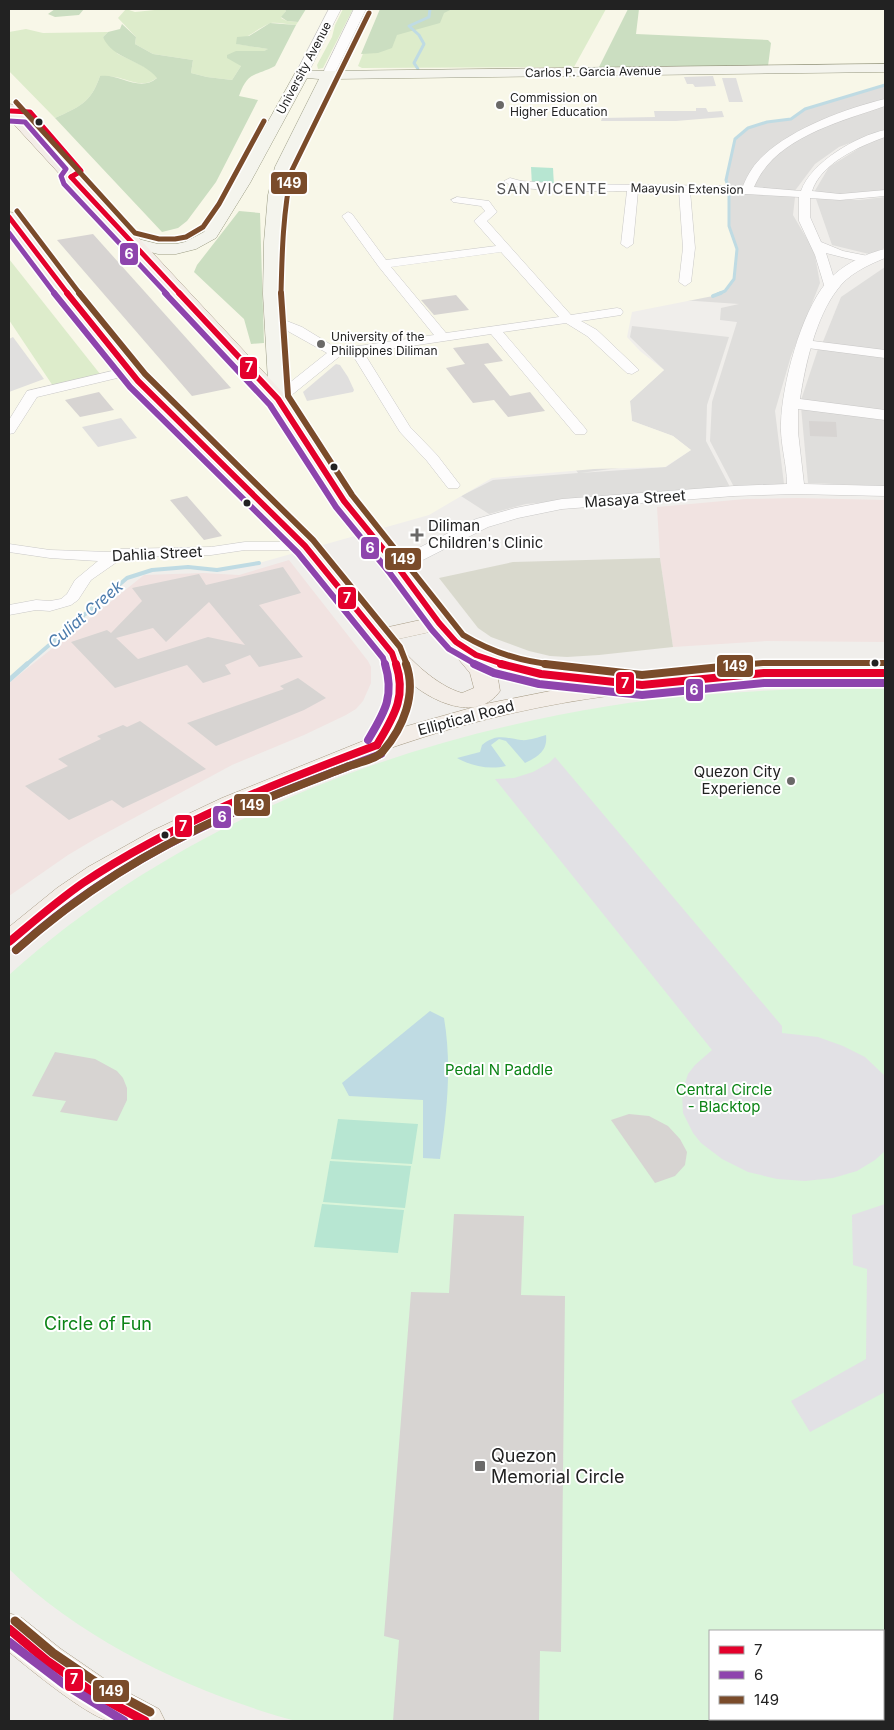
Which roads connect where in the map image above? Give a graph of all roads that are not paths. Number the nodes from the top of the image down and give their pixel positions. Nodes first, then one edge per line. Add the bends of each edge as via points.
1 (335, 9) edge
2 (360, 9) edge
3 (885, 68) edge
4 (302, 74) junction
5 (328, 75) junction
6 (885, 102) edge
7 (9, 109) edge
8 (885, 133) edge
9 (510, 181) dead end
10 (633, 188) junction
11 (684, 188) junction
12 (746, 190) junction
13 (885, 193) edge
14 (805, 195) junction
15 (458, 200) dead end
16 (348, 216) dead end
17 (9, 217) edge
18 (130, 242) junction
19 (627, 244) dead end
20 (817, 246) junction
21 (504, 248) junction
22 (885, 253) edge
23 (869, 260) junction
24 (383, 264) junction
25 (684, 282) dead end
26 (831, 288) junction
27 (617, 312) dead end
28 (568, 319) junction
29 (274, 320) junction
30 (494, 330) junction
31 (442, 337) junction
32 (805, 344) junction
33 (356, 350) junction
34 (336, 353) junction
35 (885, 354) edge
36 (632, 370) dead end
37 (129, 371) junction
38 (278, 399) junction
39 (791, 403) junction
40 (885, 415) edge
41 (9, 430) edge
42 (580, 431) dead end
43 (453, 485) dead end
44 (795, 489) junction
45 (885, 491) edge
46 (305, 546) junction
47 (9, 548) edge
48 (112, 557) junction
49 (397, 566) junction
50 (9, 610) edge
51 (440, 623) junction
52 (456, 642) junction
53 (385, 645) junction
54 (885, 672) edge
55 (642, 684) junction
56 (377, 745) junction
57 (9, 942) edge
58 (9, 1629) edge
59 (144, 1721) edge

1 - 4 street, University Avenue
2 - 5 street, University Avenue
3 - 5 main road, Carlos P. Garcia Avenue
4 - 5 main road, Carlos P. Garcia Avenue
4 - 18 main road, University Avenue via 238,192 210,235 190,246 176,249 158,249
5 - 29 main road, University Avenue via 283,167 278,184 272,242
6 - 12 street via 822,124 786,142 757,169
7 - 18 main road
8 - 14 street via 848,148 834,158 813,180
9 - 10 street, Maayusin Extension via 560,187
10 - 11 street, Maayusin Extension
10 - 19 street
11 - 12 street, Maayusin Extension
11 - 25 street via 689,248
12 - 14 street, Maayusin Extension
13 - 14 street, Maayusin Extension via 848,198
14 - 20 street via 803,215
15 - 21 street via 485,203 491,212 480,221
16 - 24 street
17 - 37 main road
18 - 38 main road
20 - 23 street
20 - 26 street
21 - 24 street
21 - 28 street
22 - 23 street
23 - 26 street
24 - 31 street
26 - 32 street
27 - 28 street
28 - 30 street
28 - 36 street via 592,333
29 - 34 street
29 - 38 main road, University Avenue
30 - 31 street
30 - 42 street
31 - 33 street
32 - 35 street
32 - 39 street
33 - 34 street
33 - 43 street via 405,429
34 - 38 street
37 - 41 street via 32,394
37 - 46 main road
38 - 49 main road via 344,501
39 - 40 street
39 - 44 street via 789,424
44 - 45 street, Masaya Street
44 - 49 street, Masaya Street via 734,491 539,508 470,528
46 - 48 street, Dahlia Street via 128,552
46 - 53 main road
47 - 48 street, Dahlia Street
48 - 50 street via 86,577 66,602
49 - 51 main road
51 - 52 main road
51 - 53 main road
52 - 53 main road via 488,685 487,691 472,700 456,700 440,692
52 - 55 main road via 496,664
53 - 56 main road via 400,676 400,699
54 - 55 main road, Elliptical Road via 756,674
55 - 56 main road, Elliptical Road via 519,704 427,727
56 - 57 main road, Elliptical Road via 226,805 151,841 82,884
58 - 59 main road via 47,1661 98,1696

